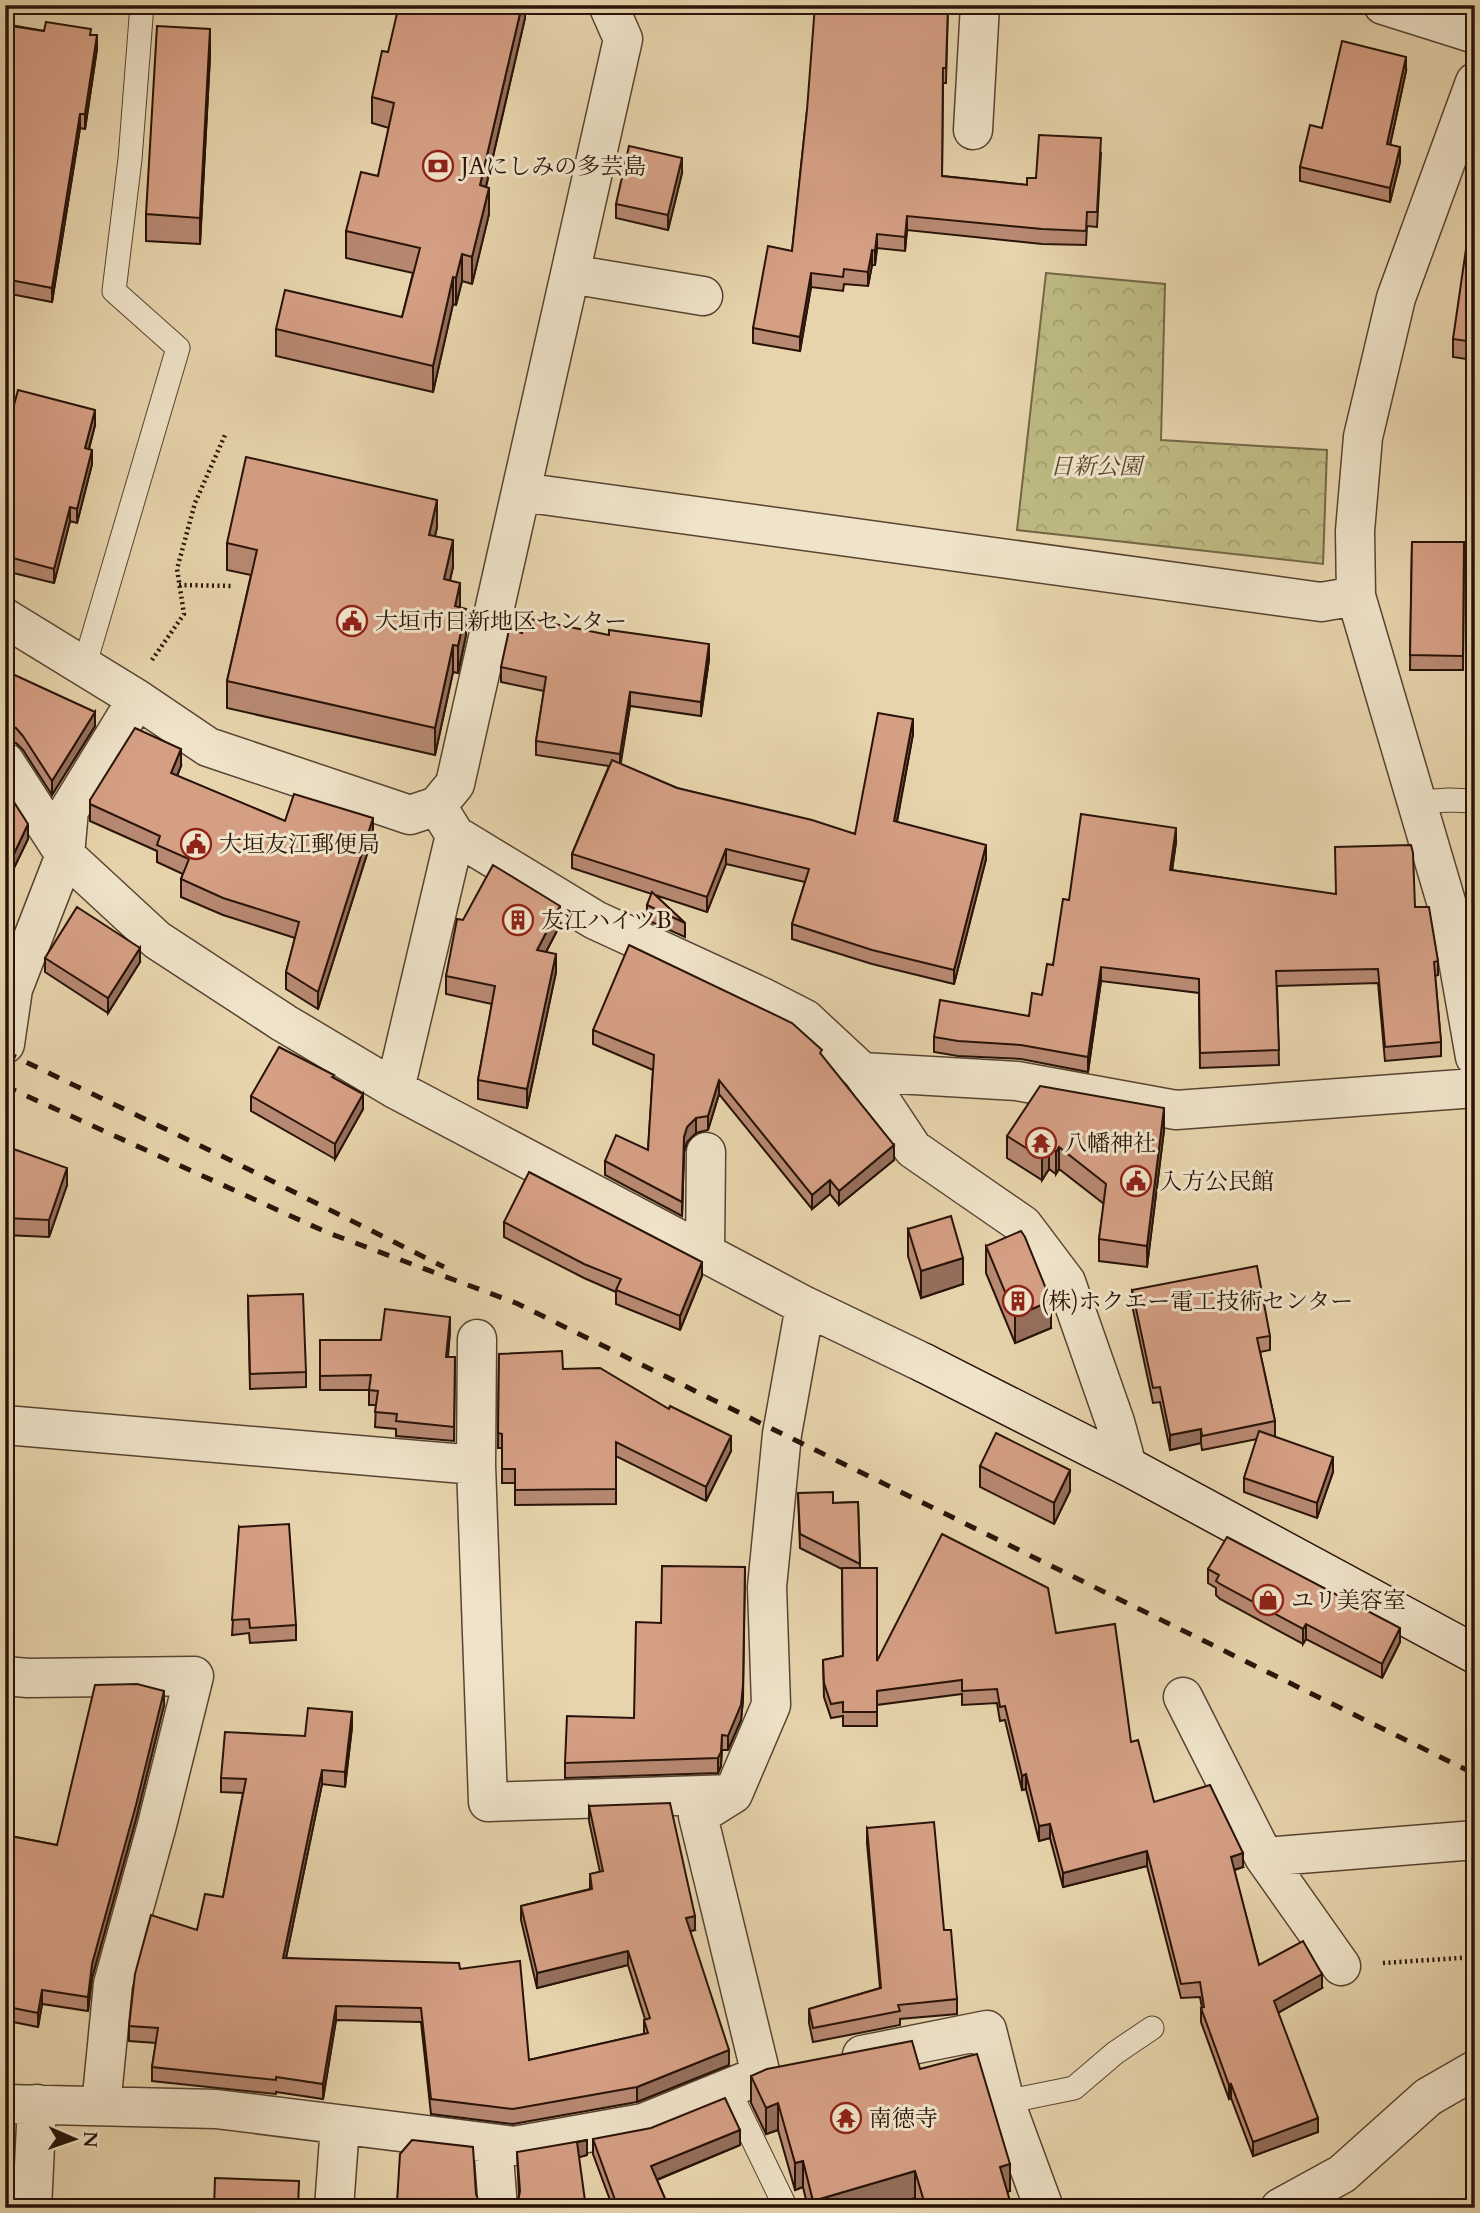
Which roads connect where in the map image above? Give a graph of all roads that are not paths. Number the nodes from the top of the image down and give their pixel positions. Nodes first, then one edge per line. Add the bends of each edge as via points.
1 (142, 5) edge
2 (608, 5) edge
3 (980, 5) edge
4 (1383, 5) edge
5 (1475, 34) edge
6 (1475, 82) edge
7 (973, 130) dead end
8 (570, 274) junction
9 (703, 296) dead end
10 (521, 492) junction
11 (1356, 596) junction
12 (5, 618) edge
13 (84, 667) junction
14 (129, 694) junction
15 (5, 762) edge
16 (1475, 801) edge
17 (1418, 802) junction
18 (446, 820) junction
19 (65, 855) junction
20 (5, 1044) edge
21 (1475, 1056) edge
22 (862, 1072) junction
23 (1475, 1088) edge
24 (395, 1089) junction
25 (706, 1152) dead end
26 (705, 1253) junction
27 (805, 1306) junction
28 (477, 1339) dead end
29 (5, 1425) edge
30 (476, 1465) junction
31 (1127, 1466) junction
32 (1475, 1654) edge
33 (5, 1675) edge
34 (1183, 1698) dead end
35 (733, 1794) junction
36 (1475, 1840) edge
37 (1264, 1857) junction
38 (1341, 1966) road end
39 (1152, 2028) dead end
40 (1475, 2070) edge
41 (744, 2082) junction
42 (1005, 2102) junction
43 (21, 2104) edge
44 (101, 2106) junction
45 (340, 2125) junction
46 (492, 2144) junction
47 (32, 2208) edge
48 (334, 2208) edge
49 (498, 2208) edge
50 (786, 2208) edge
51 (1044, 2208) edge
52 (1280, 2208) edge

1 - 13 lane via 114,291 178,348
2 - 8 street via 624,39
3 - 7 street
4 - 5 street
6 - 11 street via 1396,298 1363,437 1355,531
8 - 9 street
8 - 10 street
10 - 11 street via 1321,602
10 - 18 street
11 - 17 street
12 - 13 street
13 - 14 street
14 - 18 street via 208,747 410,816
14 - 19 street via 69,810
15 - 19 street
16 - 17 lane
17 - 21 street via 1450,915
18 - 22 street via 595,920 805,1019
18 - 24 street
19 - 20 street via 13,989
19 - 24 street via 157,940
22 - 23 street via 1017,1081 1176,1110
22 - 31 street via 913,1149 1023,1225 1066,1282
24 - 26 street
25 - 26 street
26 - 27 street
27 - 31 street
27 - 35 street via 782,1434 767,1587 771,1705
28 - 30 street
29 - 30 street
30 - 35 street via 488,1802
31 - 32 street
33 - 44 street via 194,1676 113,1984
34 - 37 street
35 - 41 street via 698,1816
36 - 37 street
37 - 38 street
39 - 42 lane via 1074,2088
40 - 52 street via 1428,2096 1342,2174
41 - 42 street via 987,2030
41 - 46 street via 643,2123 514,2146
41 - 50 lane
42 - 51 street
43 - 44 street
43 - 47 street
44 - 45 street via 216,2109
45 - 46 street
45 - 48 street
46 - 49 street

